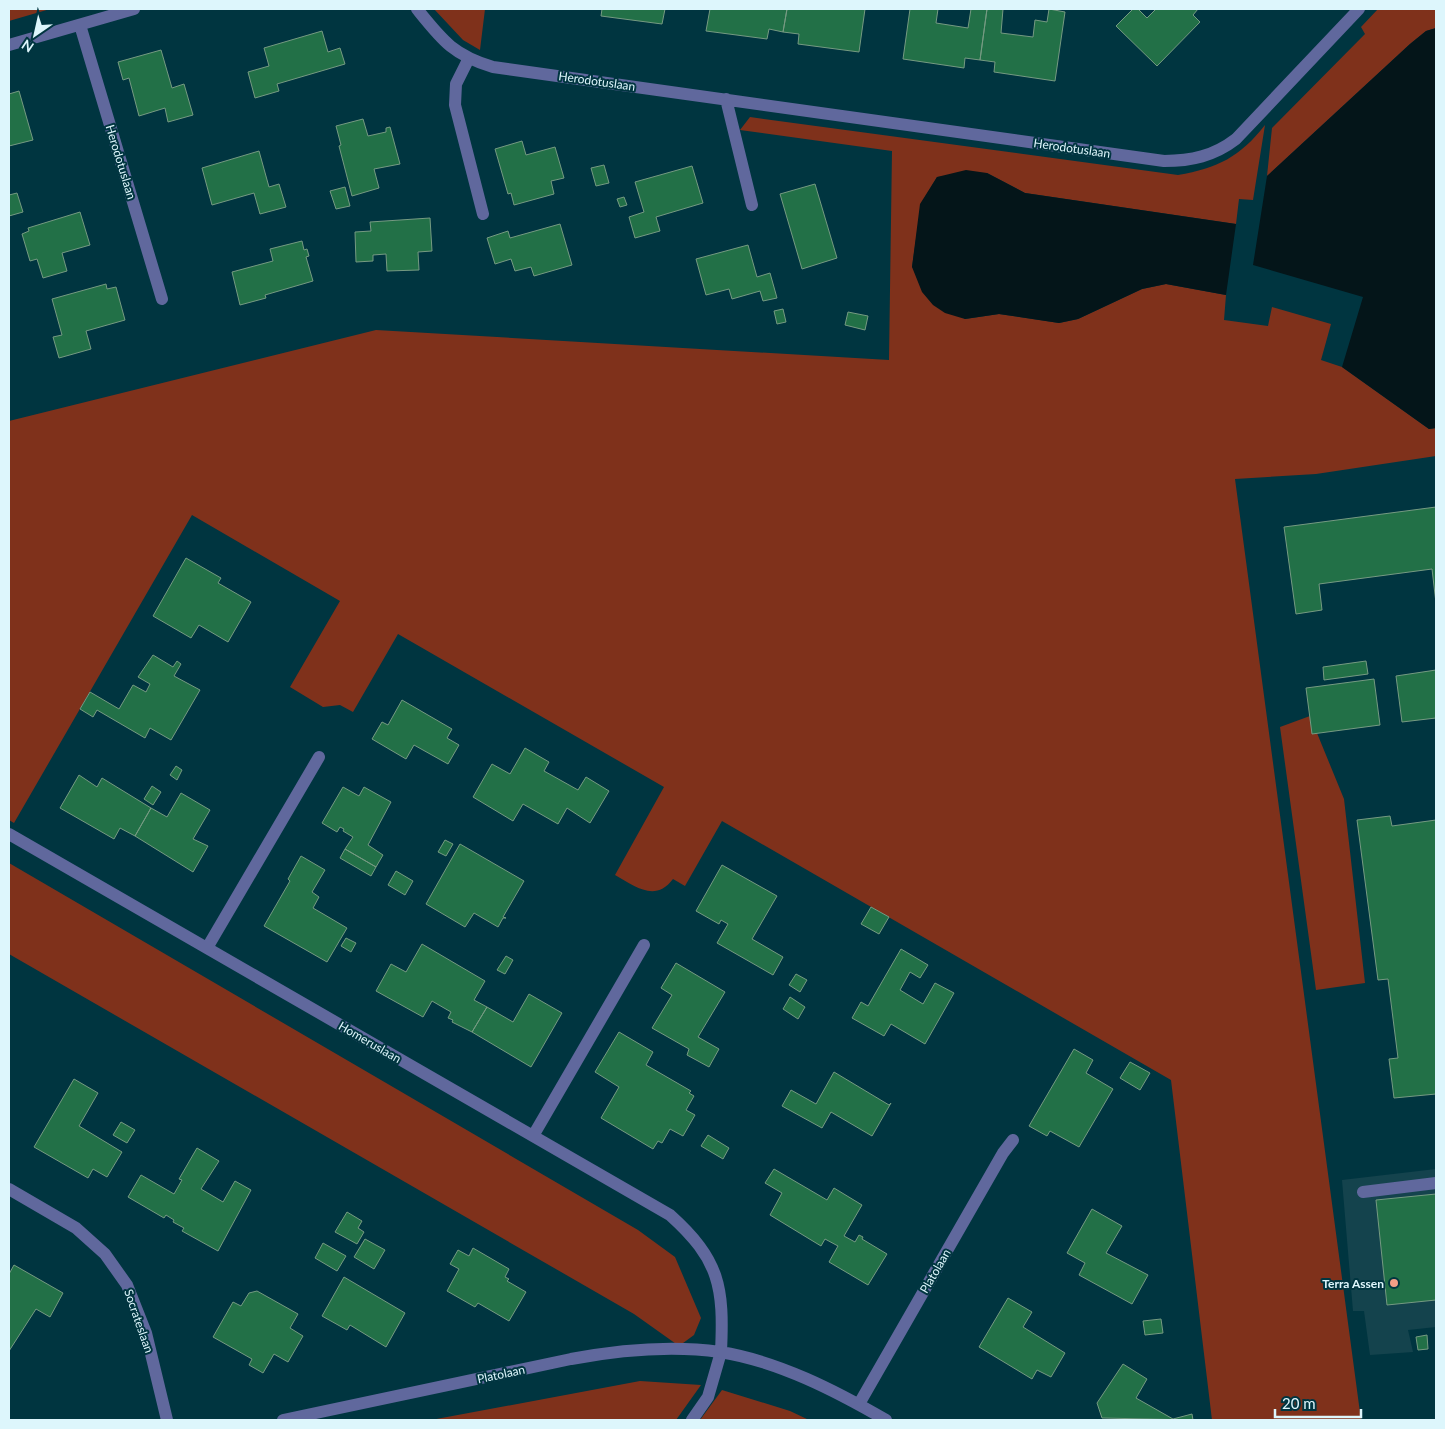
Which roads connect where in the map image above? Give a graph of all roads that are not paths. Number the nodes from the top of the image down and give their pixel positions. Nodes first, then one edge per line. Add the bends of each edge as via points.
1 (134, 9) edge
2 (417, 9) edge
3 (1359, 9) edge
4 (80, 25) junction
5 (9, 45) edge
6 (468, 60) junction
7 (726, 99) junction
8 (752, 205) dead end
9 (483, 214) dead end
10 (162, 299) dead end
11 (319, 757) dead end
12 (9, 834) edge
13 (644, 946) dead end
14 (207, 948) junction
15 (533, 1136) junction
16 (1013, 1140) dead end
17 (1436, 1183) edge
18 (9, 1189) edge
19 (1363, 1192) dead end
20 (721, 1352) junction
21 (859, 1404) junction
22 (167, 1420) edge
23 (284, 1420) edge
24 (692, 1420) edge
25 (886, 1420) edge

1 - 4 street
2 - 6 street, Herodotuslaan via 443,41
3 - 7 street, Herodotuslaan via 1236,139 1212,154 1183,161
4 - 5 street
4 - 10 street, Herodotuslaan
6 - 7 street, Herodotuslaan via 493,67
6 - 9 street via 456,84 455,105
7 - 8 street
11 - 14 street
12 - 14 street, Homeruslaan
13 - 15 street
14 - 15 street, Homeruslaan
15 - 20 street, Homeruslaan via 670,1215 693,1236 718,1282 722,1310
16 - 21 street, Platolaan
17 - 19 street
18 - 22 street, Socrateslaan via 76,1228 105,1254 127,1285 146,1333
20 - 21 street, Platolaan via 790,1372
20 - 23 street, Platolaan via 610,1351
20 - 24 street via 708,1397
21 - 25 street, Platolaan

